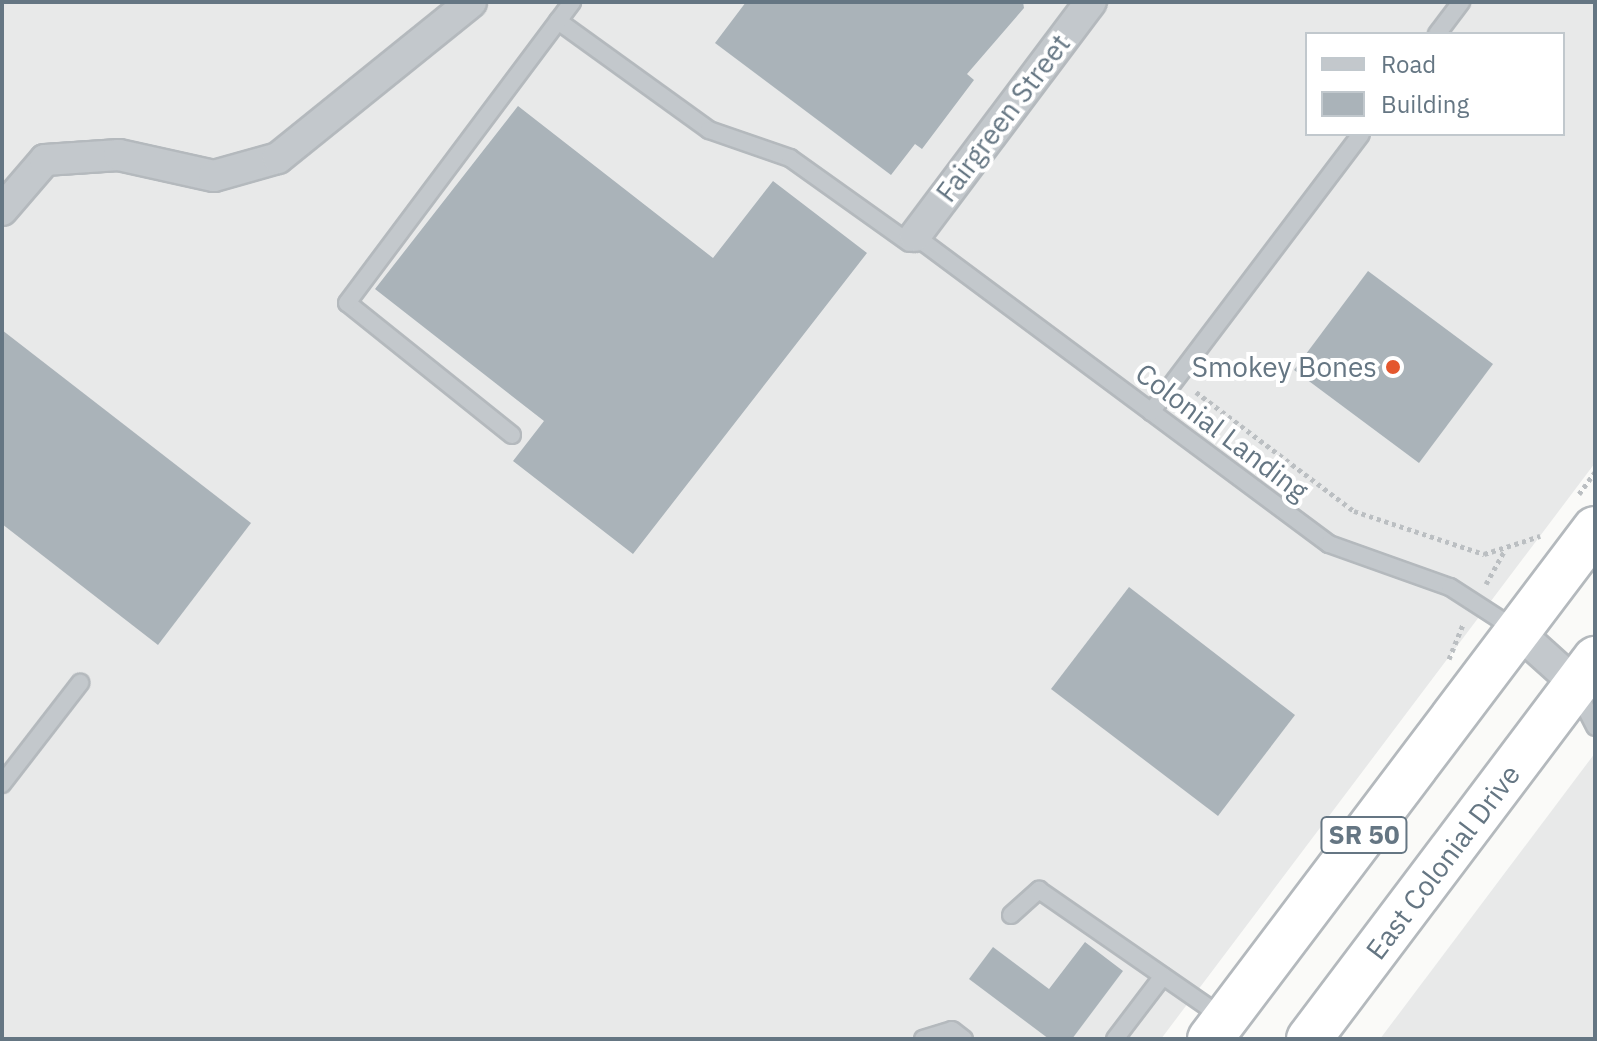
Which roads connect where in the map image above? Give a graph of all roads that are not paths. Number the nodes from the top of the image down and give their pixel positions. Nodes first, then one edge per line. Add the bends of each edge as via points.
1 (471, 2) edge
2 (572, 2) edge
3 (1091, 2) edge
4 (1461, 2) edge
5 (558, 21) junction
6 (1438, 32) edge
7 (1359, 136) edge
8 (2, 210) edge
9 (912, 239) junction
10 (1151, 412) junction
11 (512, 435) dead end
12 (1582, 518) edge
13 (1518, 632) junction
14 (1589, 676) edge
15 (80, 683) dead end
16 (1595, 727) edge
17 (2, 784) edge
18 (1011, 915) dead end
19 (1163, 976) junction
20 (1218, 1029) edge
21 (923, 1039) edge
22 (964, 1039) edge
23 (1115, 1039) edge
24 (1309, 1039) edge

1 - 8 street via 278,158 214,176 119,155 45,160
2 - 5 lane
3 - 9 street, Fairgreen Street
4 - 6 lane
5 - 9 lane, Colonial Landing via 709,130 790,158
5 - 11 lane via 347,303
7 - 10 lane
9 - 10 lane, Colonial Landing
10 - 13 lane, Colonial Landing via 1329,544 1450,587
12 - 13 highway, SR 50
13 - 14 street
13 - 20 highway, SR 50
14 - 16 lane
14 - 24 highway, East Colonial Drive / SR 50
15 - 17 lane
18 - 19 lane via 1039,890
19 - 20 lane
19 - 23 lane
21 - 22 lane via 952,1030

